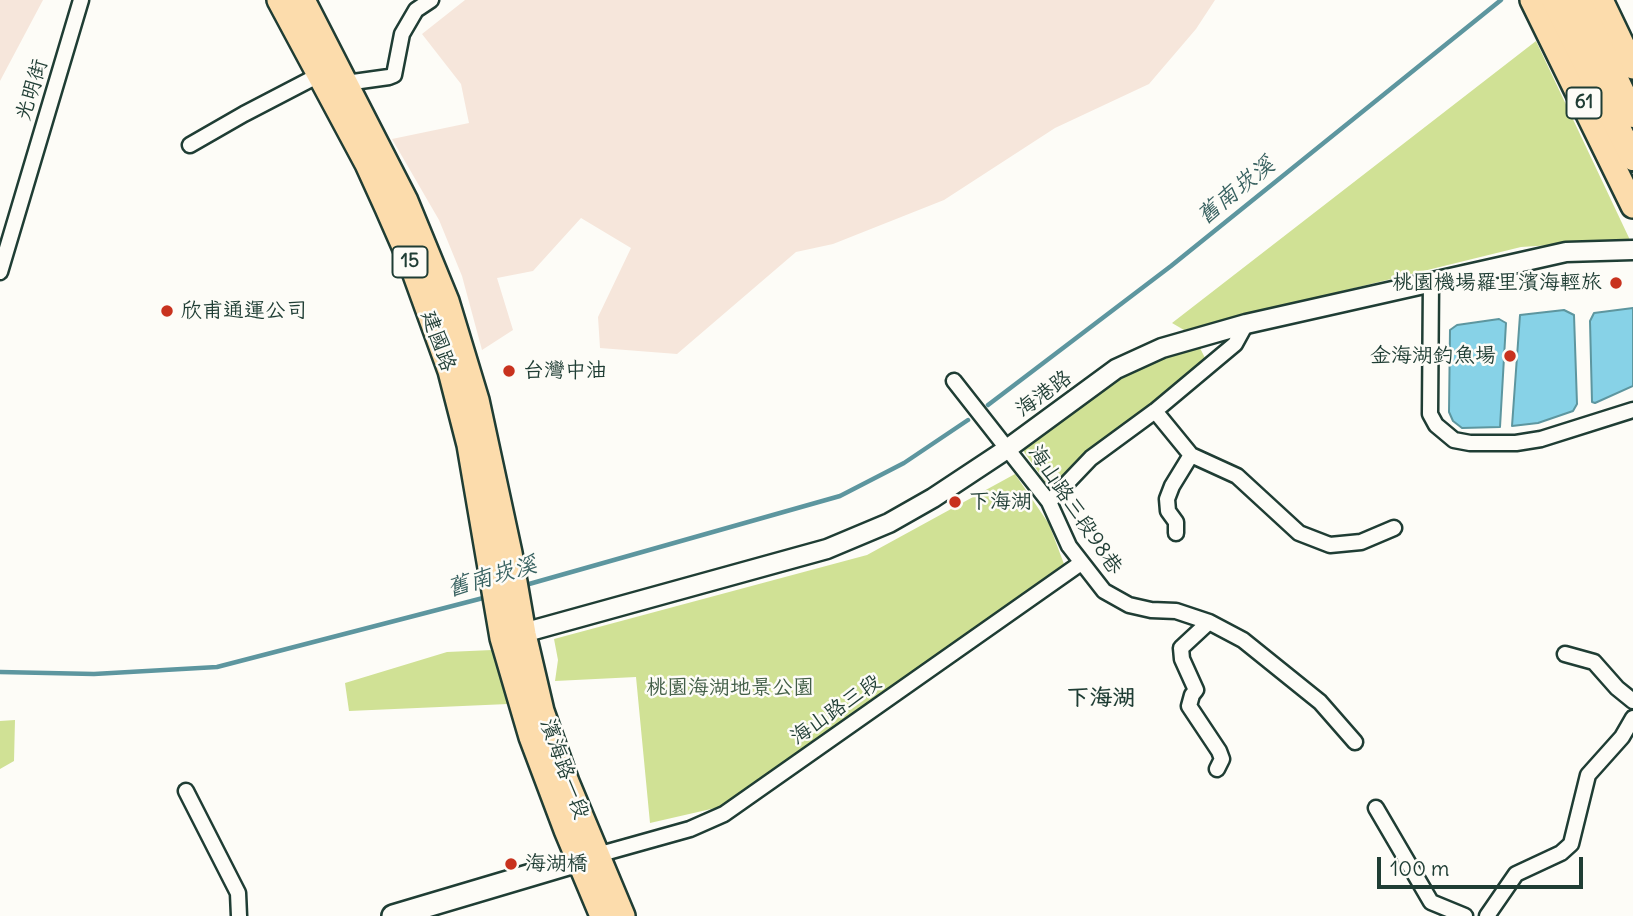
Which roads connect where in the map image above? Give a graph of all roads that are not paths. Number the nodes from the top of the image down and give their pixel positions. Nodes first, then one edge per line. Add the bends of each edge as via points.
1 (81, 0) edge
2 (279, 0) edge
3 (303, 0) edge
4 (431, 0) edge
5 (1532, 0) edge
6 (1554, 0) edge
7 (1578, 0) edge
8 (1601, 0) edge
9 (1633, 67) edge
10 (319, 75) junction
11 (346, 83) junction
12 (1633, 114) edge
13 (190, 145) dead end
14 (1633, 158) edge
15 (1633, 206) edge
16 (1633, 250) edge
17 (0, 272) edge
18 (1431, 281) junction
19 (1246, 324) junction
20 (954, 381) dead end
21 (1633, 410) edge
22 (1155, 411) junction
23 (1007, 449) junction
24 (1191, 455) junction
25 (1048, 502) junction
26 (1394, 528) dead end
27 (1176, 533) dead end
28 (498, 549) junction
29 (1081, 563) junction
30 (1209, 622) junction
31 (512, 628) junction
32 (1565, 653) dead end
33 (1633, 701) edge
34 (1633, 718) edge
35 (1355, 742) dead end
36 (1217, 769) dead end
37 (186, 791) dead end
38 (1376, 808) dead end
39 (588, 858) junction
40 (239, 916) edge
41 (393, 916) edge
42 (602, 916) edge
43 (623, 916) edge
44 (1465, 916) edge
45 (1487, 916) edge

1 - 17 street, 光明街
2 - 10 main road, 建國路 / 15
3 - 11 main road, 建國路 / 15
4 - 11 street via 416,10 402,34 394,75
5 - 15 main road, 61
6 - 14 highway, 61
7 - 12 highway, 61
8 - 9 main road
10 - 13 street
10 - 28 main road, 建國路 / 15 via 367,164 409,258 450,370
11 - 28 main road, 建國路 / 15 via 406,201 447,301 477,400
16 - 18 street, 海港路 via 1566,252
18 - 19 street, 海港路
18 - 21 street via 1430,414 1454,440 1541,439
19 - 22 street via 1235,344
19 - 23 street, 海港路 via 1162,348 1116,369
20 - 23 street, 海山路三段98巷
22 - 24 street
22 - 25 street via 1091,458
23 - 25 street, 海山路三段98巷
23 - 31 street, 海港路 via 889,523 827,549
24 - 26 street via 1237,476 1299,533 1330,545 1361,541
24 - 27 street via 1167,499
25 - 29 street, 海山路三段98巷
28 - 31 main road, 15
29 - 30 street, 海山路三段98巷 via 1104,591 1129,605 1176,611
29 - 39 street, 海山路三段 via 724,814 690,829
30 - 35 street, 海山路三段98巷 via 1243,640 1320,702
30 - 36 street via 1181,648 1196,690 1189,706 1219,751 1222,759
31 - 39 main road, 濱海路一段 / 15 via 531,737
32 - 33 street via 1594,662
34 - 45 street via 1588,775 1571,844 1516,874
37 - 40 street via 238,893
38 - 44 street via 1431,902
39 - 41 main road
39 - 42 main road, 濱海路一段 / 15
39 - 43 main road, 濱海路一段 / 15

